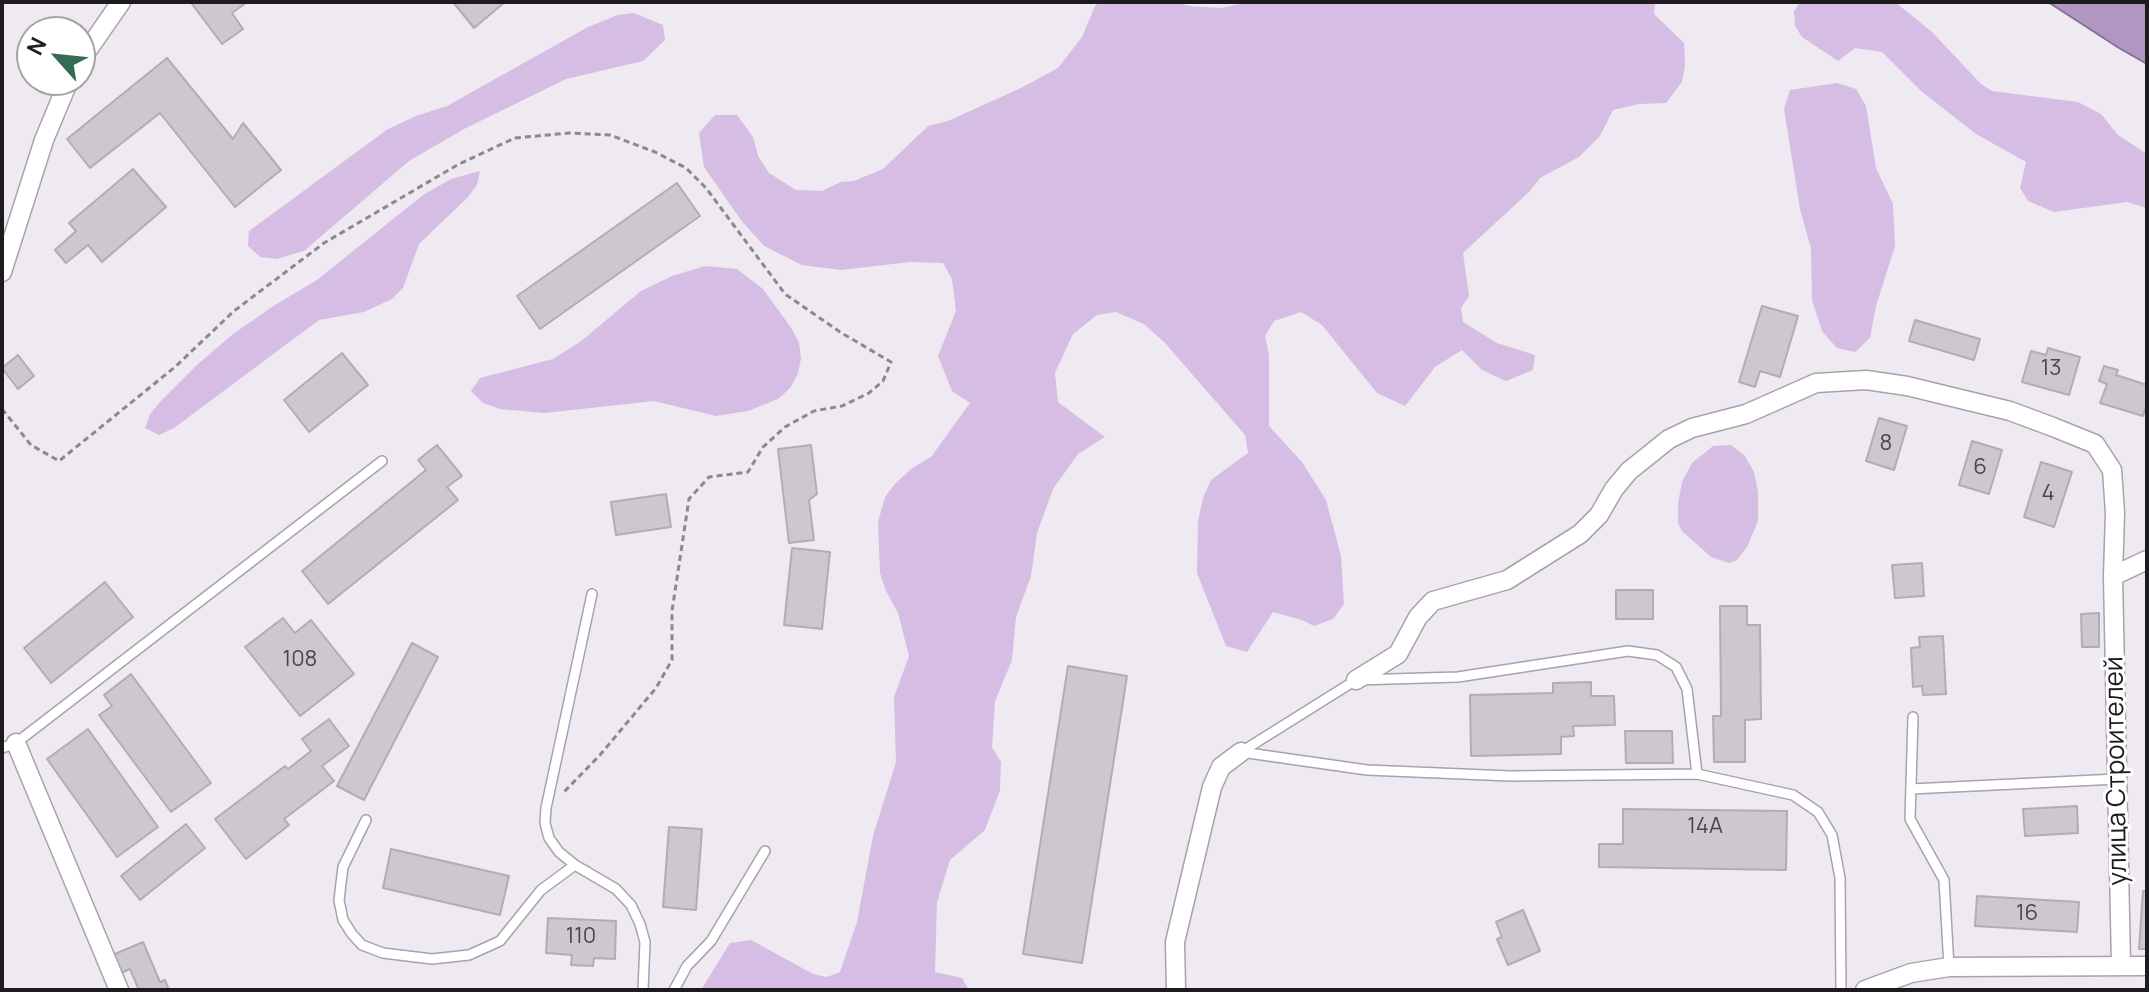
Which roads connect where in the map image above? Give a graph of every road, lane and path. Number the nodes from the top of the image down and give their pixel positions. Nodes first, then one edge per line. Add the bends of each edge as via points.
1 (121, 2) edge
2 (96, 38) edge
3 (62, 96) edge
4 (2, 272) edge
5 (2, 409) edge
6 (382, 461) dead end
7 (2147, 560) edge
8 (2113, 576) junction
9 (592, 594) dead end
10 (1356, 680) junction
11 (1913, 717) dead end
12 (9, 746) edge
13 (1241, 752) junction
14 (1697, 774) junction
15 (2117, 779) junction
16 (1911, 789) junction
17 (546, 808) junction
18 (366, 820) dead end
19 (765, 851) dead end
20 (575, 865) junction
21 (2121, 965) junction
22 (2147, 966) edge
23 (1949, 967) junction
24 (119, 990) edge
25 (643, 990) edge
26 (674, 990) edge
27 (1176, 990) edge
28 (1841, 990) edge
29 (1865, 990) edge

1 - 2 street
3 - 4 street
5 - 17 path via 31,445 59,461 175,367 234,311 324,243 459,164 515,138 610,135 686,168 785,294 891,362 883,381 869,393 785,427 763,447 748,472 709,477 689,499 672,611 672,660 656,688 600,755
6 - 12 lane
7 - 8 street
8 - 10 street, улица Строителей via 2112,470 2095,444 2010,411 1907,386 1866,380 1816,383 1746,414 1669,439 1629,471 1580,534 1507,580 1433,601 1398,654
8 - 15 street, улица Строителей
9 - 17 lane
10 - 13 lane
10 - 14 lane via 1458,677 1628,651 1657,655 1676,667 1687,689
11 - 16 lane
12 - 24 street
13 - 14 lane via 1383,770 1510,776
13 - 27 street via 1221,767 1212,787 1175,942
14 - 28 lane via 1793,795 1818,812 1832,835 1840,878
15 - 16 lane
15 - 21 street, улица Строителей
16 - 23 lane via 1910,819 1944,880
17 - 20 lane via 549,838
18 - 20 lane via 343,867 339,900 352,934 362,945 383,953 432,959 469,955 500,941 541,890
19 - 26 lane via 711,941 687,966
20 - 25 lane via 616,889 631,905 645,942
21 - 22 street
21 - 23 street
23 - 29 street via 1911,973

